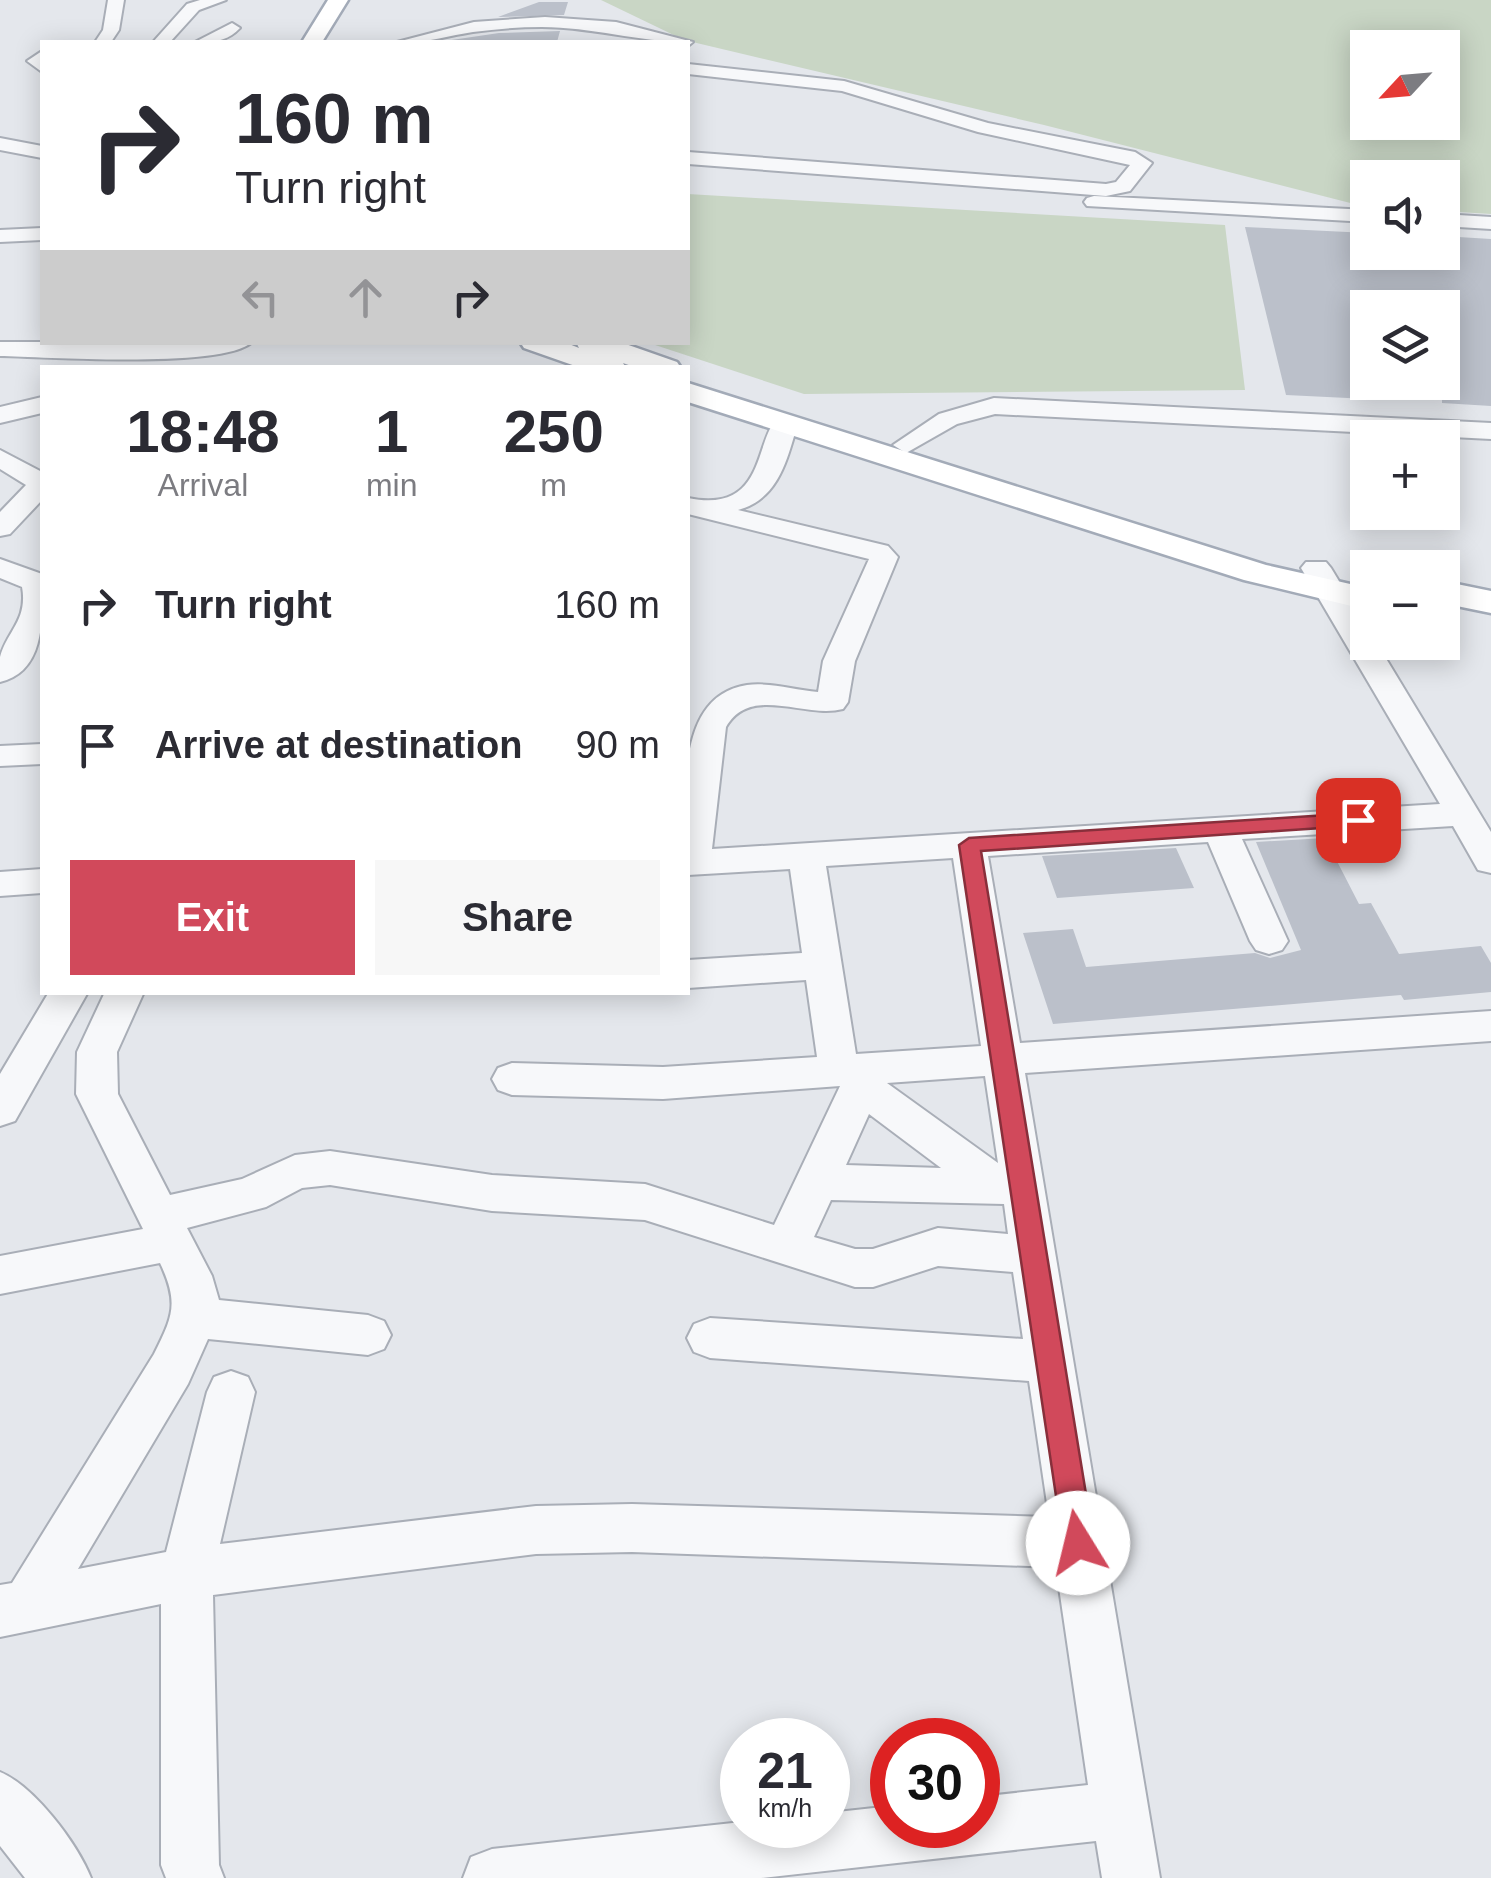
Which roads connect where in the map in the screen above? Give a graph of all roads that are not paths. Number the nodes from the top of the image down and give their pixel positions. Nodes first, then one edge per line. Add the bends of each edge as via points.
1 (116, 0) edge
2 (218, 0) edge
3 (324, 0) edge
4 (338, 0) edge
5 (104, 40) edge
6 (163, 40) edge
7 (300, 40) edge
8 (313, 40) edge
9 (416, 40) edge
10 (662, 40) edge
11 (696, 46) edge
12 (690, 66) edge
13 (690, 67) edge
14 (0, 144) edge
15 (40, 151) edge
16 (690, 158) edge
17 (690, 180) edge
18 (1350, 215) edge
19 (1460, 221) edge
20 (1491, 223) edge
21 (40, 234) edge
22 (0, 236) edge
23 (66, 345) edge
24 (225, 345) edge
25 (545, 345) edge
26 (0, 349) edge
27 (585, 356) edge
28 (151, 360) edge
29 (647, 365) edge
30 (690, 375) edge
31 (690, 393) edge
32 (40, 405) edge
33 (0, 415) edge
34 (785, 423) junction
35 (0, 430) edge
36 (1491, 431) edge
37 (40, 432) edge
38 (906, 445) junction
39 (0, 458) edge
40 (40, 483) edge
41 (40, 486) edge
42 (690, 506) edge
43 (690, 506) edge
44 (0, 528) edge
45 (0, 568) edge
46 (1350, 578) edge
47 (1321, 580) junction
48 (1350, 592) edge
49 (1460, 596) edge
50 (1491, 602) edge
51 (1460, 619) edge
52 (1491, 625) edge
53 (0, 674) edge
54 (40, 754) edge
55 (0, 756) edge
56 (1462, 814) junction
57 (1220, 829) junction
58 (969, 845) junction
59 (806, 856) junction
60 (1491, 861) edge
61 (690, 863) edge
62 (40, 880) edge
63 (0, 884) edge
64 (1269, 941) dead end
65 (823, 965) junction
66 (690, 974) edge
67 (67, 995) edge
68 (124, 995) edge
69 (1491, 1026) edge
70 (1003, 1059) junction
71 (856, 1076) junction
72 (512, 1079) dead end
73 (0, 1110) edge
74 (816, 1182) junction
75 (1010, 1186) junction
76 (165, 1229) junction
77 (776, 1244) junction
78 (1034, 1255) junction
79 (0, 1275) edge
80 (195, 1318) junction
81 (368, 1335) dead end
82 (710, 1338) dead end
83 (1050, 1362) junction
84 (231, 1392) dead end
85 (1078, 1543) junction
86 (187, 1573) junction
87 (14, 1608) edge
88 (0, 1800) edge
89 (1121, 1810) junction
90 (62, 1878) edge
91 (195, 1878) edge
92 (492, 1878) edge
93 (1132, 1878) edge

1 - 5 street
2 - 6 street via 192,7
3 - 7 main road
4 - 8 main road
9 - 10 street via 561,22
11 - 12 street via 709,58
13 - 16 street via 844,86 986,128 1142,162 1123,187 1106,190
14 - 15 street
17 - 18 street
19 - 20 street
21 - 22 street
23 - 26 street
23 - 28 street
24 - 28 street
25 - 27 main road
27 - 29 main road
30 - 38 main road
31 - 34 main road
32 - 33 street
34 - 42 street via 758,492 733,504
34 - 47 main road via 1256,572
35 - 37 street
36 - 38 street via 994,406 948,419
38 - 47 main road
39 - 40 street
41 - 44 street
43 - 61 street via 884,557 839,661 832,702 752,694 715,714
45 - 53 street via 36,582 40,600 17,658
46 - 47 main road
47 - 48 main road
47 - 56 street
49 - 50 main road
51 - 52 main road
54 - 55 street
56 - 57 street
56 - 60 street
57 - 58 street
57 - 64 street
58 - 59 street
58 - 70 street
59 - 61 street
59 - 65 street
62 - 63 street
65 - 66 street
65 - 71 street
67 - 73 street
68 - 76 street via 97,1052 97,1094
69 - 70 street
70 - 71 street
70 - 75 street
71 - 72 street via 663,1084
71 - 74 street
71 - 75 street
74 - 75 street
74 - 77 street via 797,1226
75 - 78 street
76 - 77 street via 295,1172 330,1168 492,1193 645,1202
76 - 79 street
76 - 80 street via 189,1276
77 - 78 street via 855,1268 938,1247
78 - 83 street
80 - 81 street
80 - 87 street via 171,1369
82 - 83 street
83 - 85 street
84 - 86 street
85 - 86 street via 536,1530
85 - 89 street
86 - 87 street
86 - 91 street
88 - 90 street
89 - 92 street
89 - 93 street

